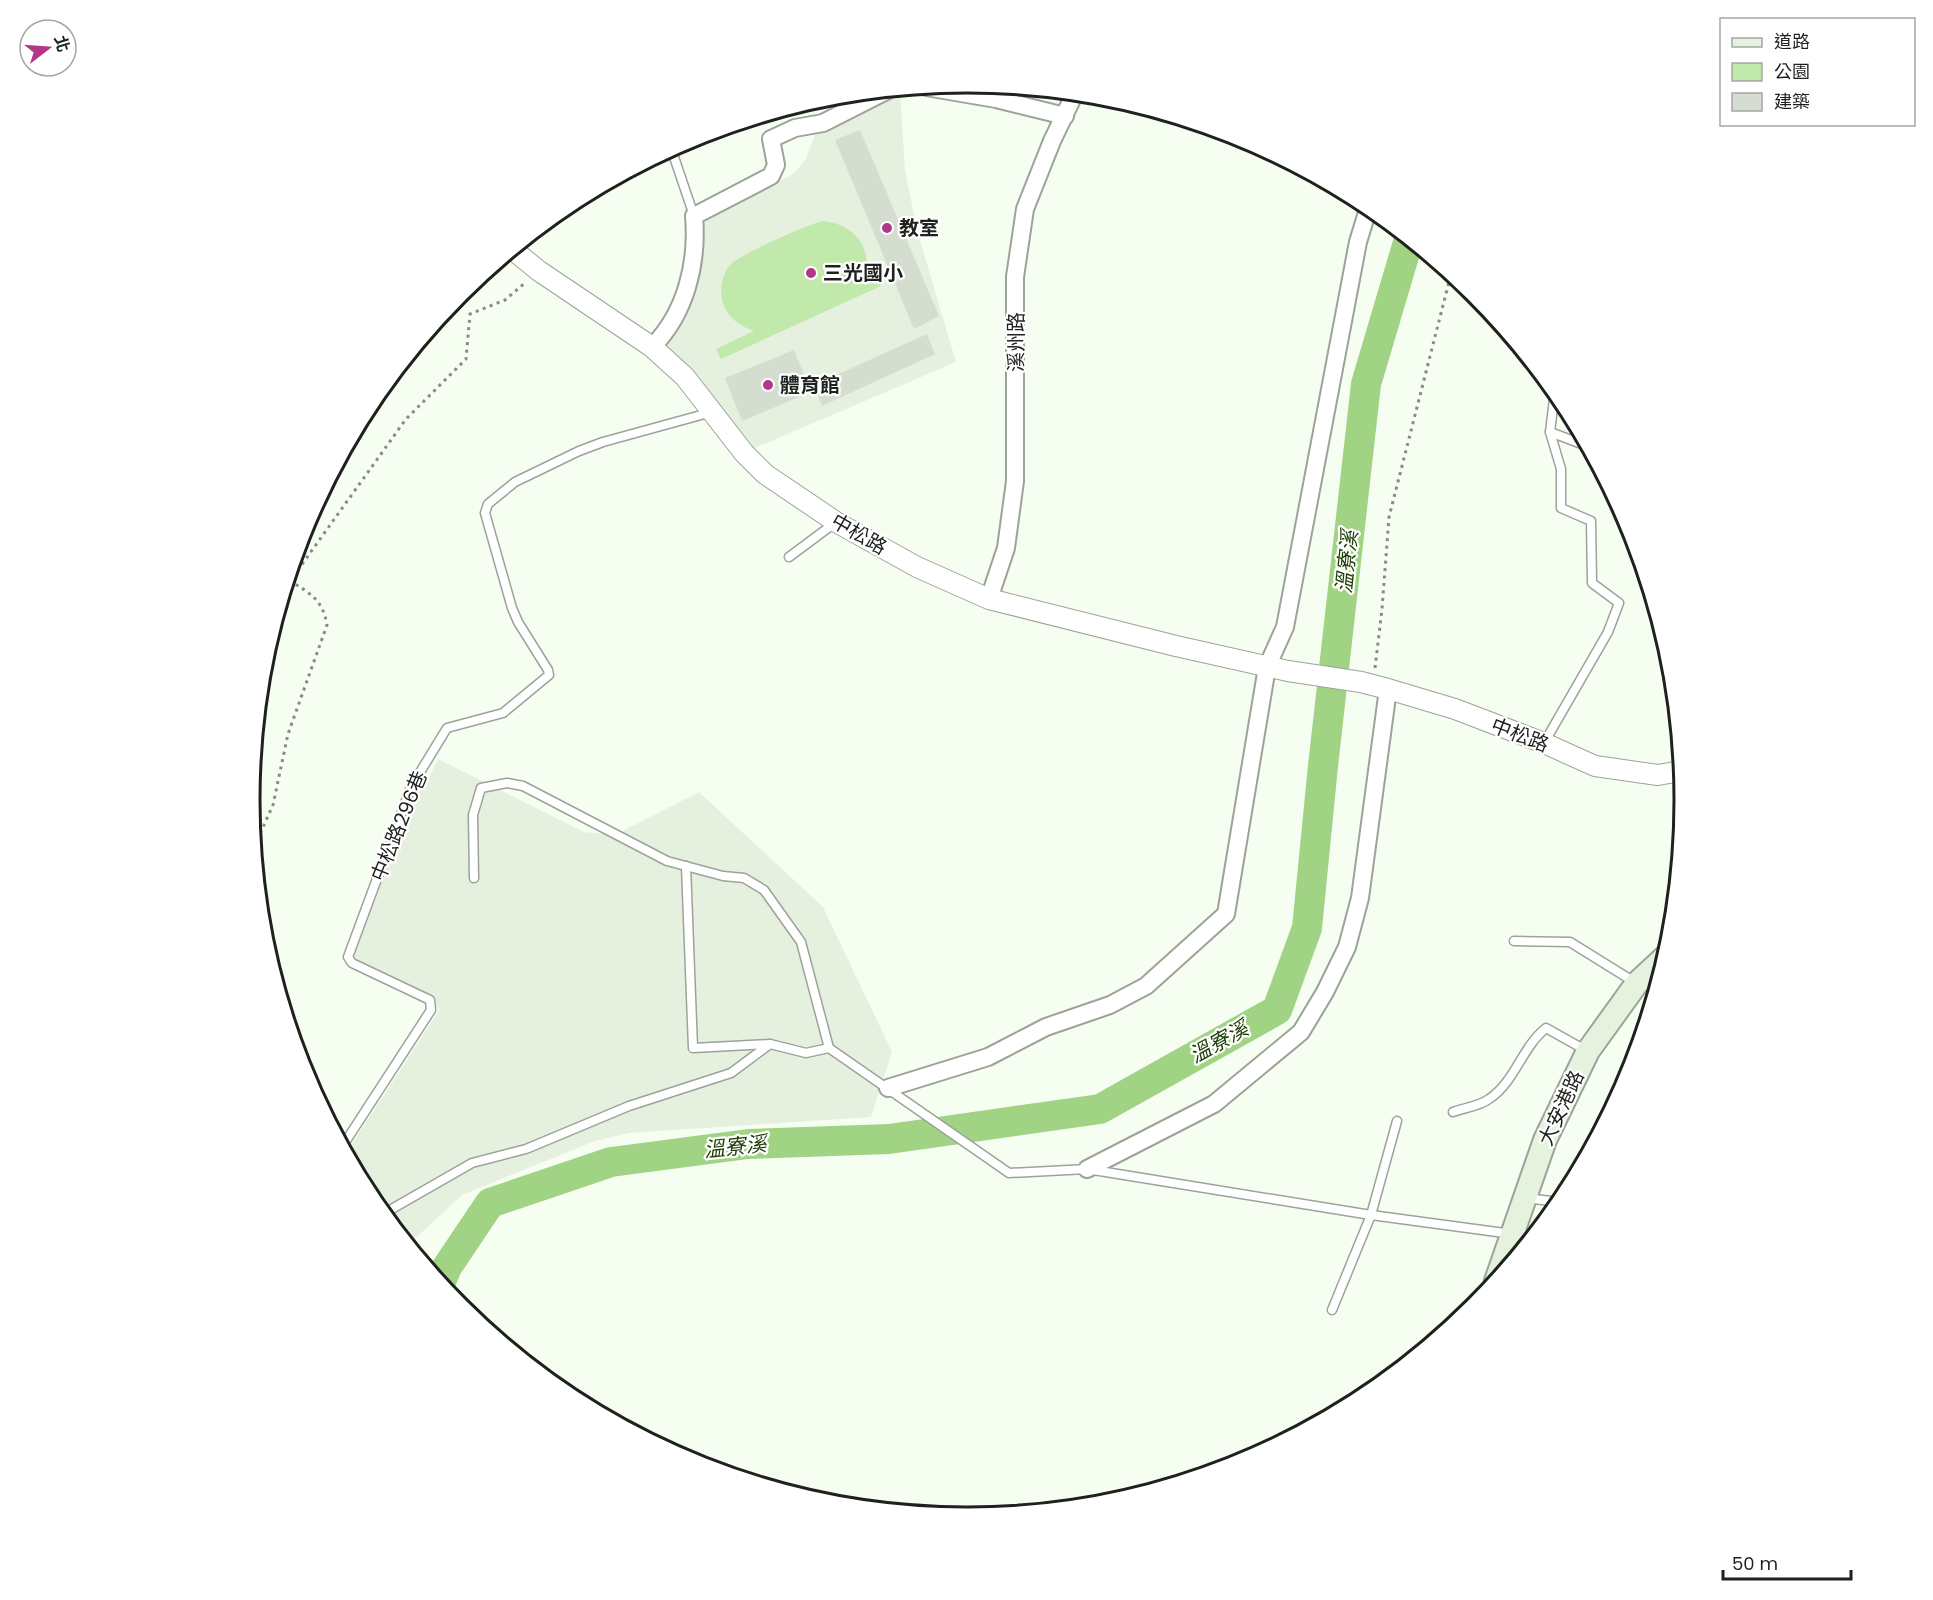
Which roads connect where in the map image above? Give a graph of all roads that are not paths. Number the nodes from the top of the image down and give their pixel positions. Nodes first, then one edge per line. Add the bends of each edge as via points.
1 (962, 93) edge
2 (868, 100) edge
3 (1071, 101) edge
4 (1065, 116) junction
5 (674, 157) edge
6 (694, 216) junction
7 (1365, 216) edge
8 (518, 254) edge
9 (652, 347) junction
10 (1553, 406) edge
11 (712, 412) junction
12 (1550, 432) junction
13 (1576, 442) edge
14 (836, 522) junction
15 (789, 557) dead end
16 (989, 599) junction
17 (1267, 667) junction
18 (1374, 685) junction
19 (1544, 743) junction
20 (1673, 772) edge
21 (687, 866) junction
22 (474, 878) dead end
23 (1514, 940) dead end
24 (1653, 969) edge
25 (1637, 983) junction
26 (770, 1044) junction
27 (829, 1048) junction
28 (1587, 1051) junction
29 (888, 1088) junction
30 (1453, 1112) dead end
31 (1397, 1121) dead end
32 (347, 1140) edge
33 (1087, 1169) junction
34 (1524, 1198) junction
35 (1548, 1201) edge
36 (391, 1209) edge
37 (1371, 1215) junction
38 (1513, 1234) junction
39 (1504, 1258) edge
40 (1332, 1310) dead end

1 - 4 street
2 - 6 street via 823,123 795,128 771,139 776,165 771,176
3 - 4 street, 溪州路
4 - 16 street, 溪州路 via 1025,209 1016,277 1015,481 1006,548
5 - 6 lane
6 - 9 street via 690,281 666,333
7 - 17 street via 1285,627
8 - 9 street, 中松路
9 - 11 street, 中松路 via 685,377
10 - 12 lane
11 - 14 street, 中松路 via 765,474
11 - 32 lane, 中松路296巷 via 579,451 515,482 488,504 512,608 549,675 503,712 447,728 411,787 348,957 352,963 430,1000 431,1010
12 - 13 lane
12 - 19 lane via 1561,469 1561,508 1591,521 1592,583 1619,603 1608,632
14 - 15 lane
14 - 16 street, 中松路 via 917,567
16 - 17 street, 中松路
17 - 18 street, 中松路
17 - 29 street via 1226,914 1146,986 1110,1005 1046,1027 988,1057
18 - 19 street, 中松路 via 1455,709
18 - 33 street via 1360,898 1347,946 1325,992 1301,1032 1214,1104
19 - 20 street, 中松路 via 1595,766 1658,775
21 - 22 lane via 667,861 523,786 507,783 481,788 473,815
21 - 26 lane via 693,1048
21 - 27 lane via 744,878 764,890 801,942
23 - 25 lane via 1570,942
24 - 25 main road, 大安港路
25 - 28 main road, 大安港路
26 - 27 lane via 806,1053
26 - 36 lane via 731,1073 629,1106 526,1149 472,1162
27 - 29 lane
28 - 30 lane via 1546,1028 1489,1100
28 - 34 main road, 大安港路 via 1545,1140
29 - 33 lane via 1009,1173
31 - 37 lane
33 - 37 lane
34 - 35 lane
34 - 38 main road, 大安港路
37 - 38 lane
37 - 40 lane
38 - 39 main road, 大安港路

